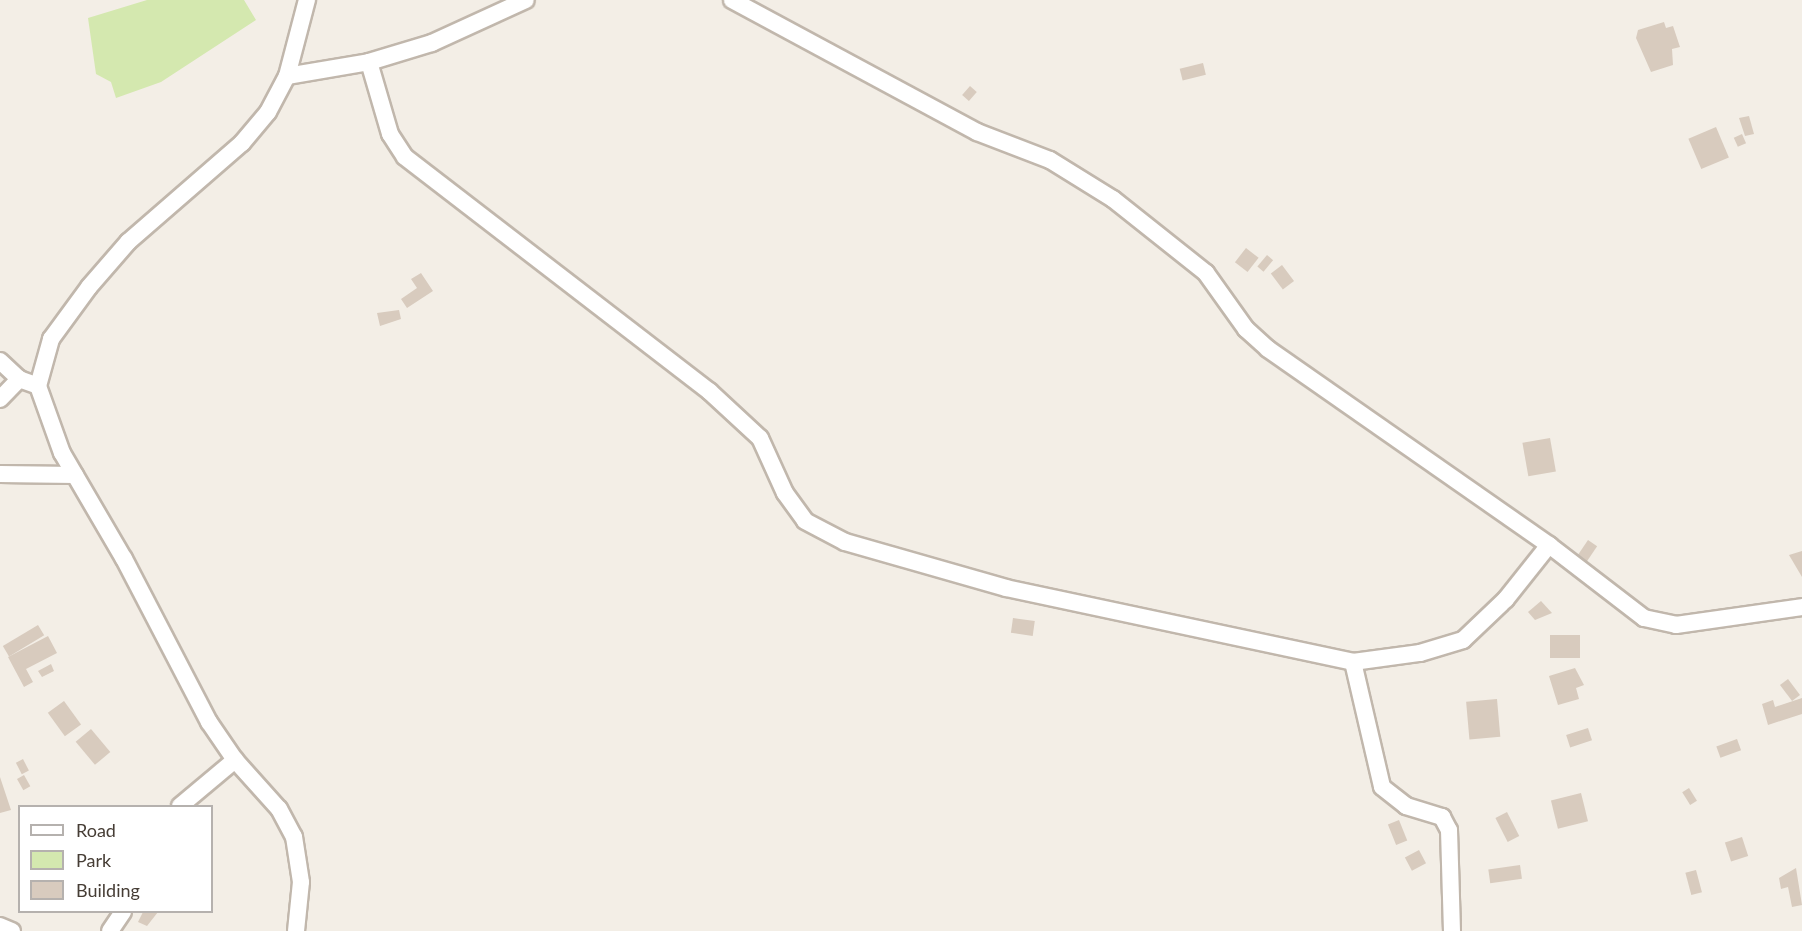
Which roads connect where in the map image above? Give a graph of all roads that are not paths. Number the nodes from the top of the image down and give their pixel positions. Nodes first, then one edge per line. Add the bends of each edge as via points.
1 (307, 0) edge
2 (526, 0) edge
3 (732, 0) edge
4 (369, 62) junction
5 (287, 76) junction
6 (0, 361) edge
7 (19, 379) junction
8 (38, 386) junction
9 (0, 399) edge
10 (0, 474) edge
11 (75, 475) junction
12 (1549, 545) junction
13 (1802, 607) edge
14 (1353, 662) junction
15 (235, 760) junction
16 (182, 805) edge
17 (122, 913) edge
18 (0, 926) edge
19 (12, 931) edge
20 (110, 931) edge
21 (296, 931) edge
22 (1452, 931) edge

1 - 5 street
2 - 4 street via 432,43
3 - 12 street via 977,132 1050,160 1113,199 1206,273 1246,329 1268,349
4 - 5 street
4 - 14 street via 390,134 405,157 709,391 760,438 785,493 805,521 845,542 1006,588
5 - 8 street via 268,112 242,143 128,242 89,287 51,339
6 - 7 street
7 - 8 street
7 - 9 street
8 - 11 street via 62,453
10 - 11 street
11 - 15 street via 209,722
12 - 13 street via 1644,618 1667,625
12 - 14 street via 1506,599 1462,640 1420,653
14 - 22 street via 1382,787 1406,806 1442,817 1449,830
15 - 16 street
15 - 21 street via 279,809 294,837 301,882
17 - 20 street
18 - 19 street

